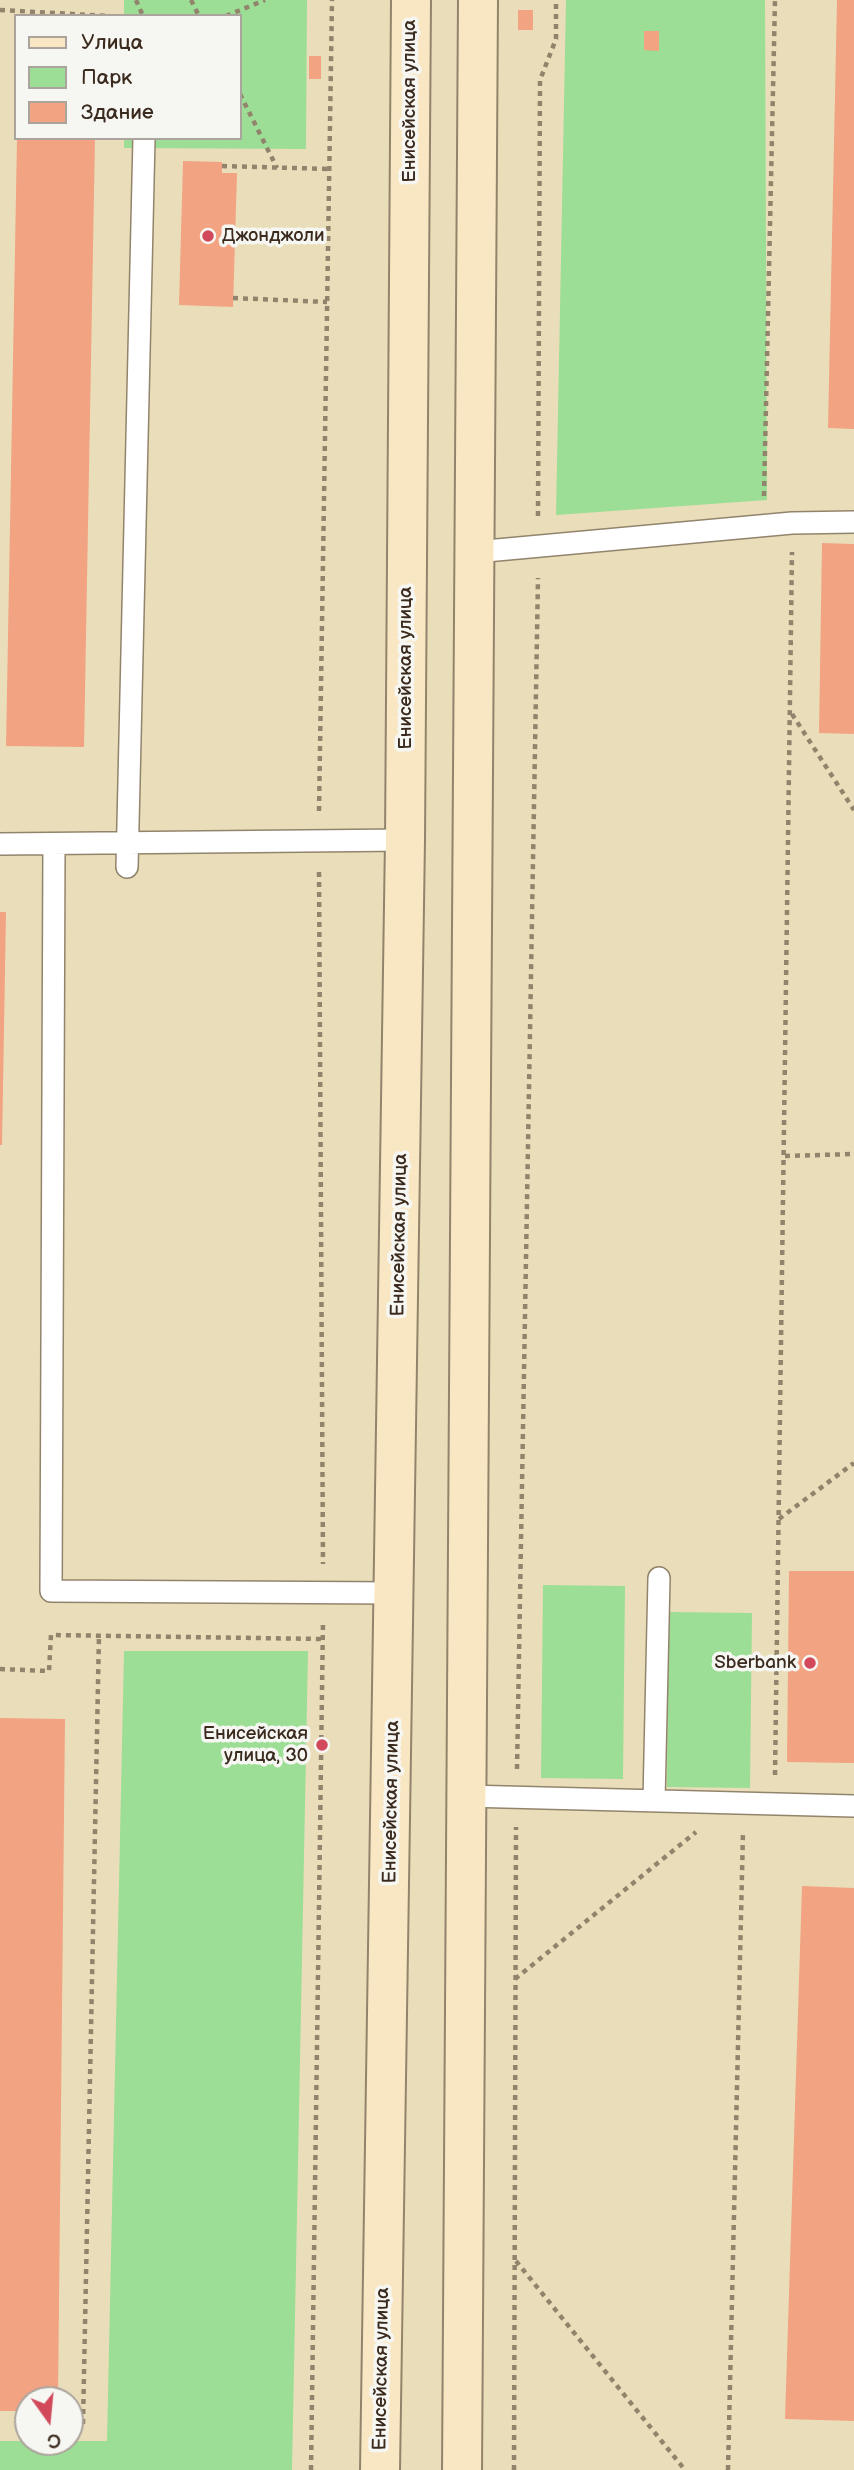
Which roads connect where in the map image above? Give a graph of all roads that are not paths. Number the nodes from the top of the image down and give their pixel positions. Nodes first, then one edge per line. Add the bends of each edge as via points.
1 (411, 0) edge
2 (478, 0) edge
3 (144, 140) edge
4 (854, 522) edge
5 (475, 552) junction
6 (405, 840) junction
7 (127, 842) junction
8 (0, 844) edge
9 (54, 844) junction
10 (127, 867) dead end
11 (659, 1578) dead end
12 (395, 1592) junction
13 (466, 1796) junction
14 (654, 1801) junction
15 (854, 1806) edge
16 (380, 2470) edge
17 (462, 2470) edge

1 - 6 main road, Енисейская улица
2 - 5 main road
3 - 7 lane
4 - 5 lane via 792,523
5 - 13 main road
6 - 7 lane
6 - 12 main road, Енисейская улица
7 - 9 lane
7 - 10 lane
8 - 9 lane
9 - 12 lane via 51,1591
11 - 14 lane
12 - 16 main road, Енисейская улица
13 - 14 lane
13 - 17 main road
14 - 15 lane

